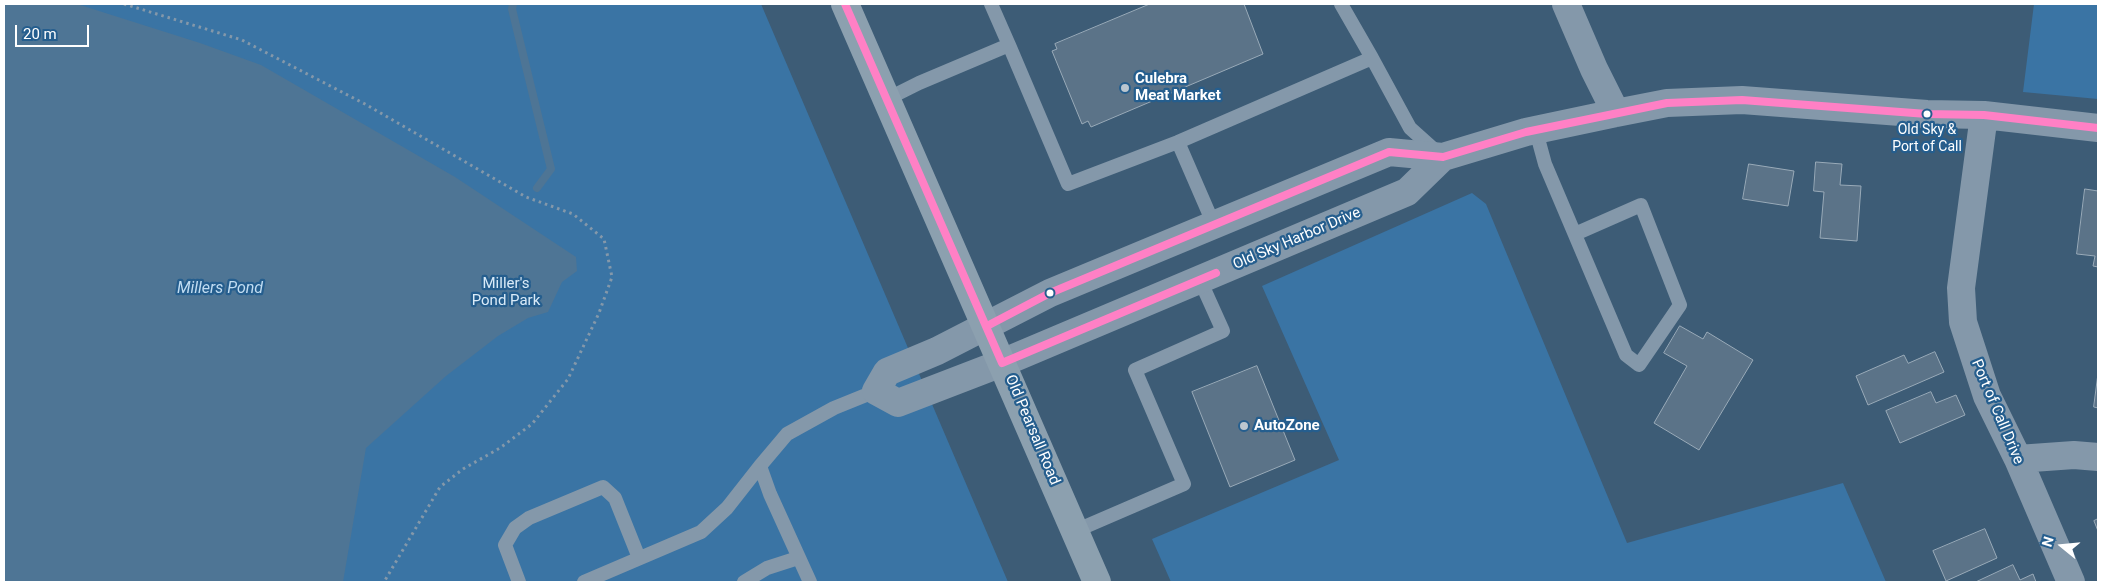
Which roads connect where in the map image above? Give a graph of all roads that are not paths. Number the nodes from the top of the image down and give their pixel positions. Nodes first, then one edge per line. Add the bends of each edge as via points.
1 (846, 4) edge
2 (991, 4) edge
3 (1341, 4) edge
4 (1566, 4) edge
5 (1009, 46) junction
6 (1372, 58) junction
7 (887, 99) junction
8 (1616, 113) junction
9 (1984, 115) junction
10 (2098, 128) edge
11 (1536, 130) junction
12 (1178, 142) junction
13 (1442, 157) junction
14 (1214, 225) junction
15 (1575, 234) junction
16 (1200, 280) junction
17 (986, 326) junction
18 (1002, 363) junction
19 (876, 391) junction
20 (2098, 457) edge
21 (2018, 459) junction
22 (760, 466) junction
23 (1075, 531) junction
24 (639, 558) junction
25 (798, 558) junction
26 (519, 582) edge
27 (584, 582) edge
28 (744, 582) edge
29 (810, 582) edge
30 (1097, 582) edge
31 (2071, 582) edge

1 - 7 main road, Old Pearsall Road
2 - 5 lane
3 - 6 lane
4 - 8 street
5 - 7 lane
5 - 12 lane via 1068,184
6 - 12 lane
6 - 13 lane via 1410,128
7 - 17 main road, Old Pearsall Road
8 - 9 street, Old Sky Harbor Drive via 1667,103 1742,100 1927,114
8 - 11 street, Old Sky Harbor Drive
9 - 10 street, Old Sky Harbor Drive
9 - 21 street, Port of Call Drive via 1961,288 1963,322 1987,396
11 - 13 street, Old Sky Harbor Drive
11 - 15 lane via 1545,164
12 - 14 lane
13 - 14 street, Old Sky Harbor Drive via 1389,152
13 - 16 street, Old Sky Harbor Drive via 1407,192
14 - 17 street, Old Sky Harbor Drive via 1050,293
15 - 15 lane via 1626,356 1639,364 1680,305 1641,205
16 - 18 street, Old Sky Harbor Drive
16 - 23 lane via 1223,331 1136,370 1184,484
17 - 18 main road, Old Pearsall Road
17 - 19 street, Old Sky Harbor Drive via 887,372
18 - 19 street, Old Sky Harbor Drive via 898,402
18 - 23 main road, Old Pearsall Road
19 - 22 lane via 834,408 787,434
20 - 21 street via 2074,454
21 - 31 street, Port of Call Drive
22 - 24 lane via 728,508 701,532
22 - 25 lane
23 - 30 main road, Old Pearsall Road
24 - 26 lane via 615,498 603,487 529,518 515,528 505,545
24 - 27 lane
25 - 28 lane via 767,568
25 - 29 lane

